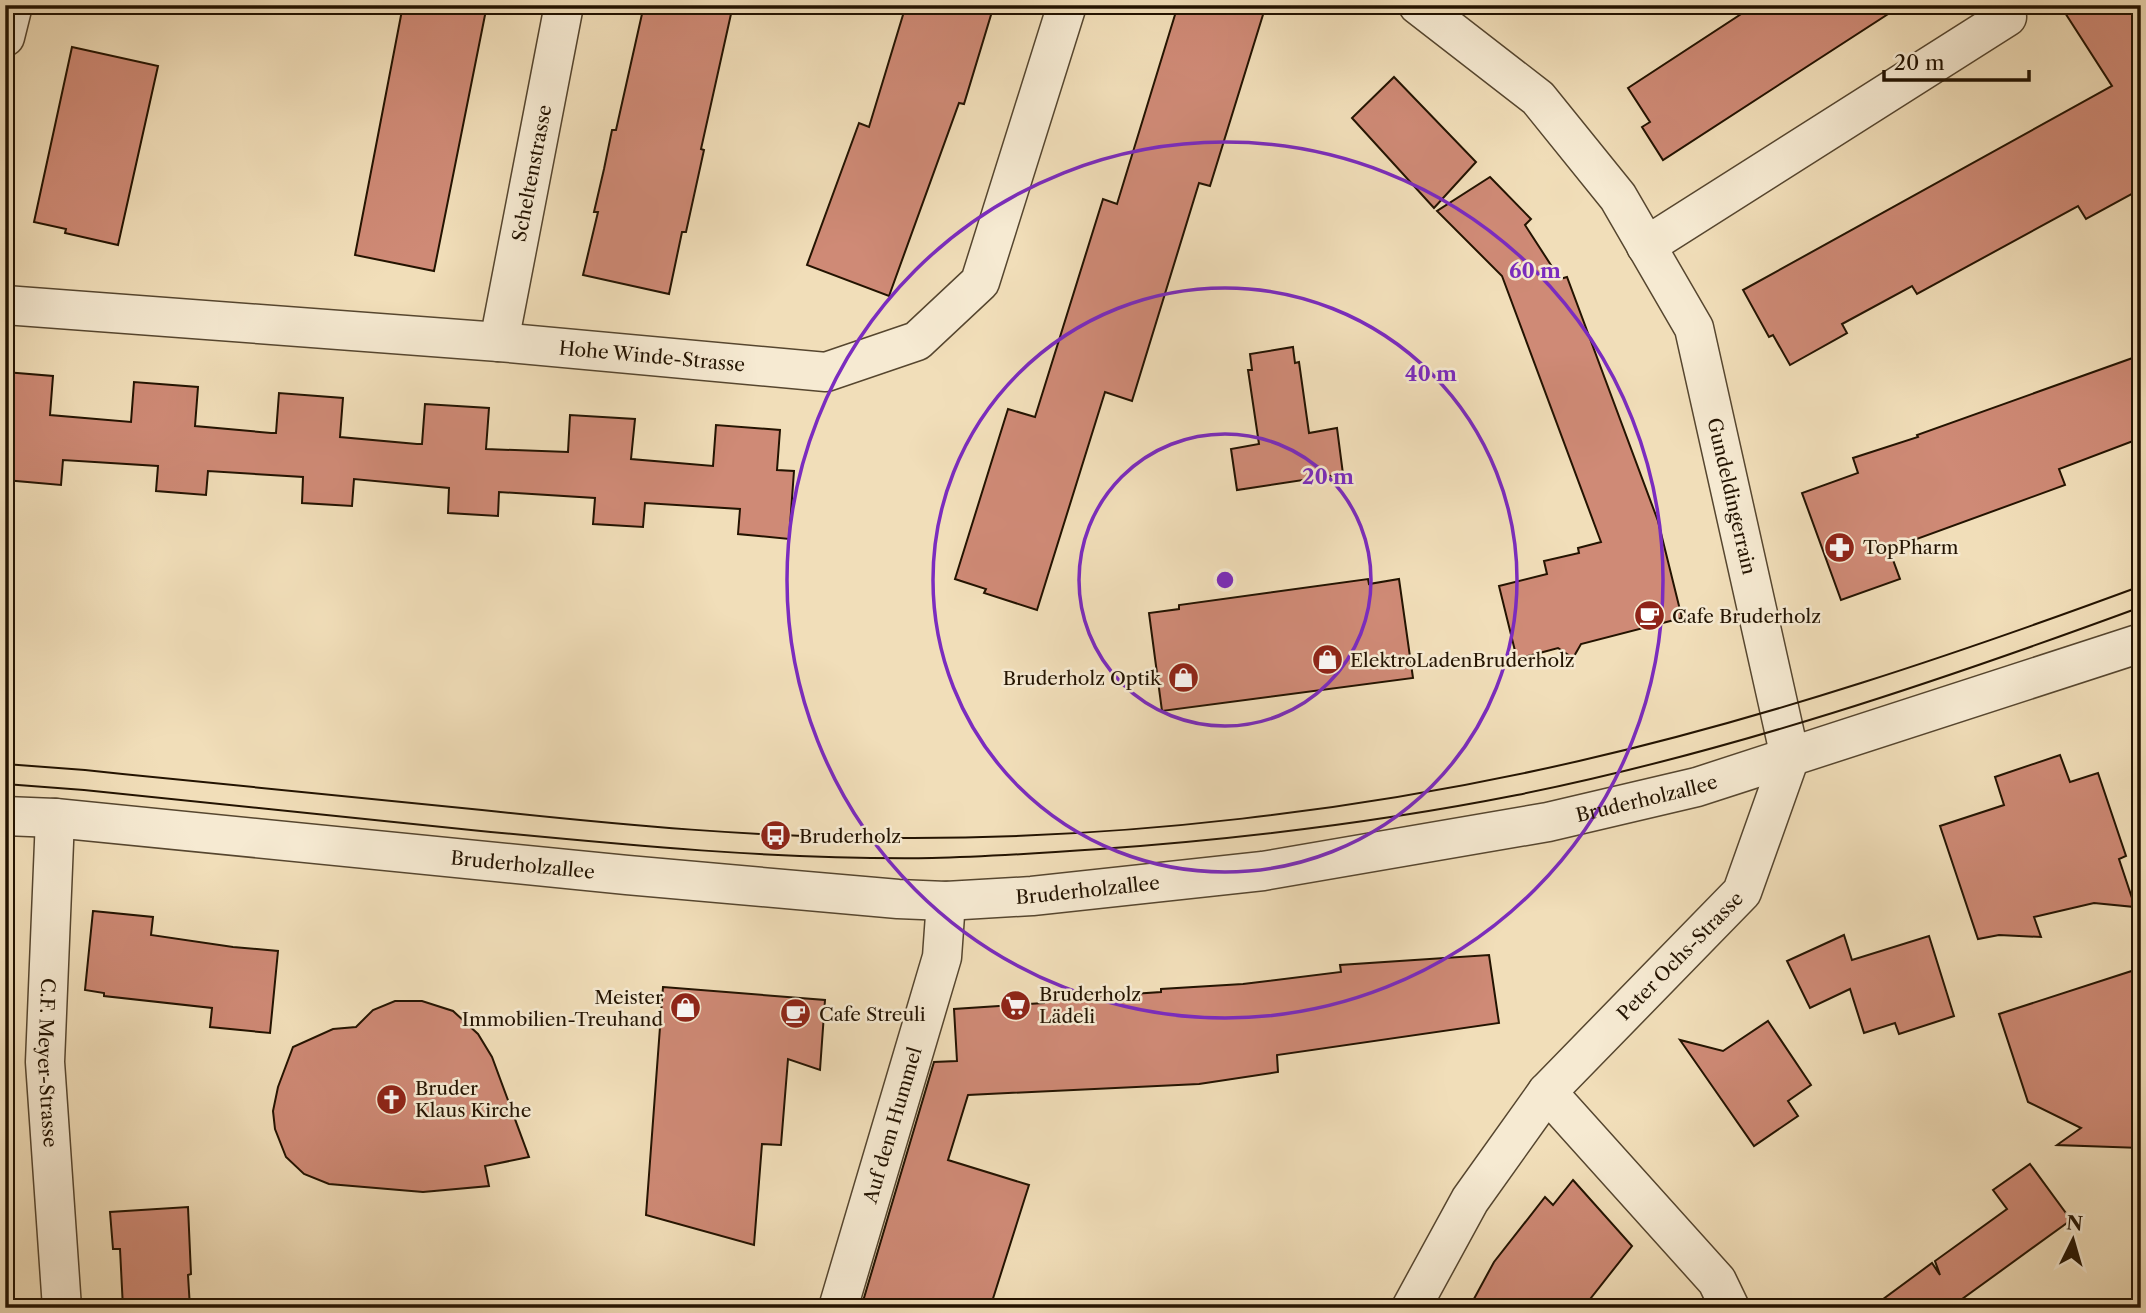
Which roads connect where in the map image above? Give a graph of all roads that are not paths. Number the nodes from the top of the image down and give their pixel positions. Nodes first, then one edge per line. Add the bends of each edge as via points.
1 (13, 5) edge
2 (564, 5) edge
3 (1067, 5) edge
4 (1418, 5) edge
5 (2007, 17) dead end
6 (5, 37) edge
7 (1646, 246) junction
8 (5, 305) edge
9 (499, 342) junction
10 (2141, 643) edge
11 (1790, 757) junction
12 (5, 816) edge
13 (55, 818) junction
14 (946, 901) junction
15 (1547, 1092) junction
16 (62, 1308) edge
17 (838, 1308) edge
18 (1411, 1308) edge
19 (1730, 1308) edge

1 - 6 street
2 - 9 street, Scheltenstrasse
3 - 9 street, Hohe Winde-Strasse via 980,282 917,341 826,372
4 - 7 street, Gundeldingerrain via 1538,98 1618,197
5 - 7 street
7 - 11 street, Gundeldingerrain via 1694,328
8 - 9 street, Hohe Winde-Strasse
10 - 11 street, Bruderholzallee
11 - 14 street, Bruderholzallee via 1697,787 1548,822 1290,866 1032,896
11 - 15 street, Peter Ochs-Strasse via 1742,892
12 - 13 street, Bruderholzallee
13 - 14 street, Bruderholzallee via 613,874
13 - 16 street, C.F. Meyer-Strasse via 45,1062
14 - 17 street, Auf dem Hummel via 942,957
15 - 18 street, Peter Ochs-Strasse via 1470,1200
15 - 19 street via 1717,1281

